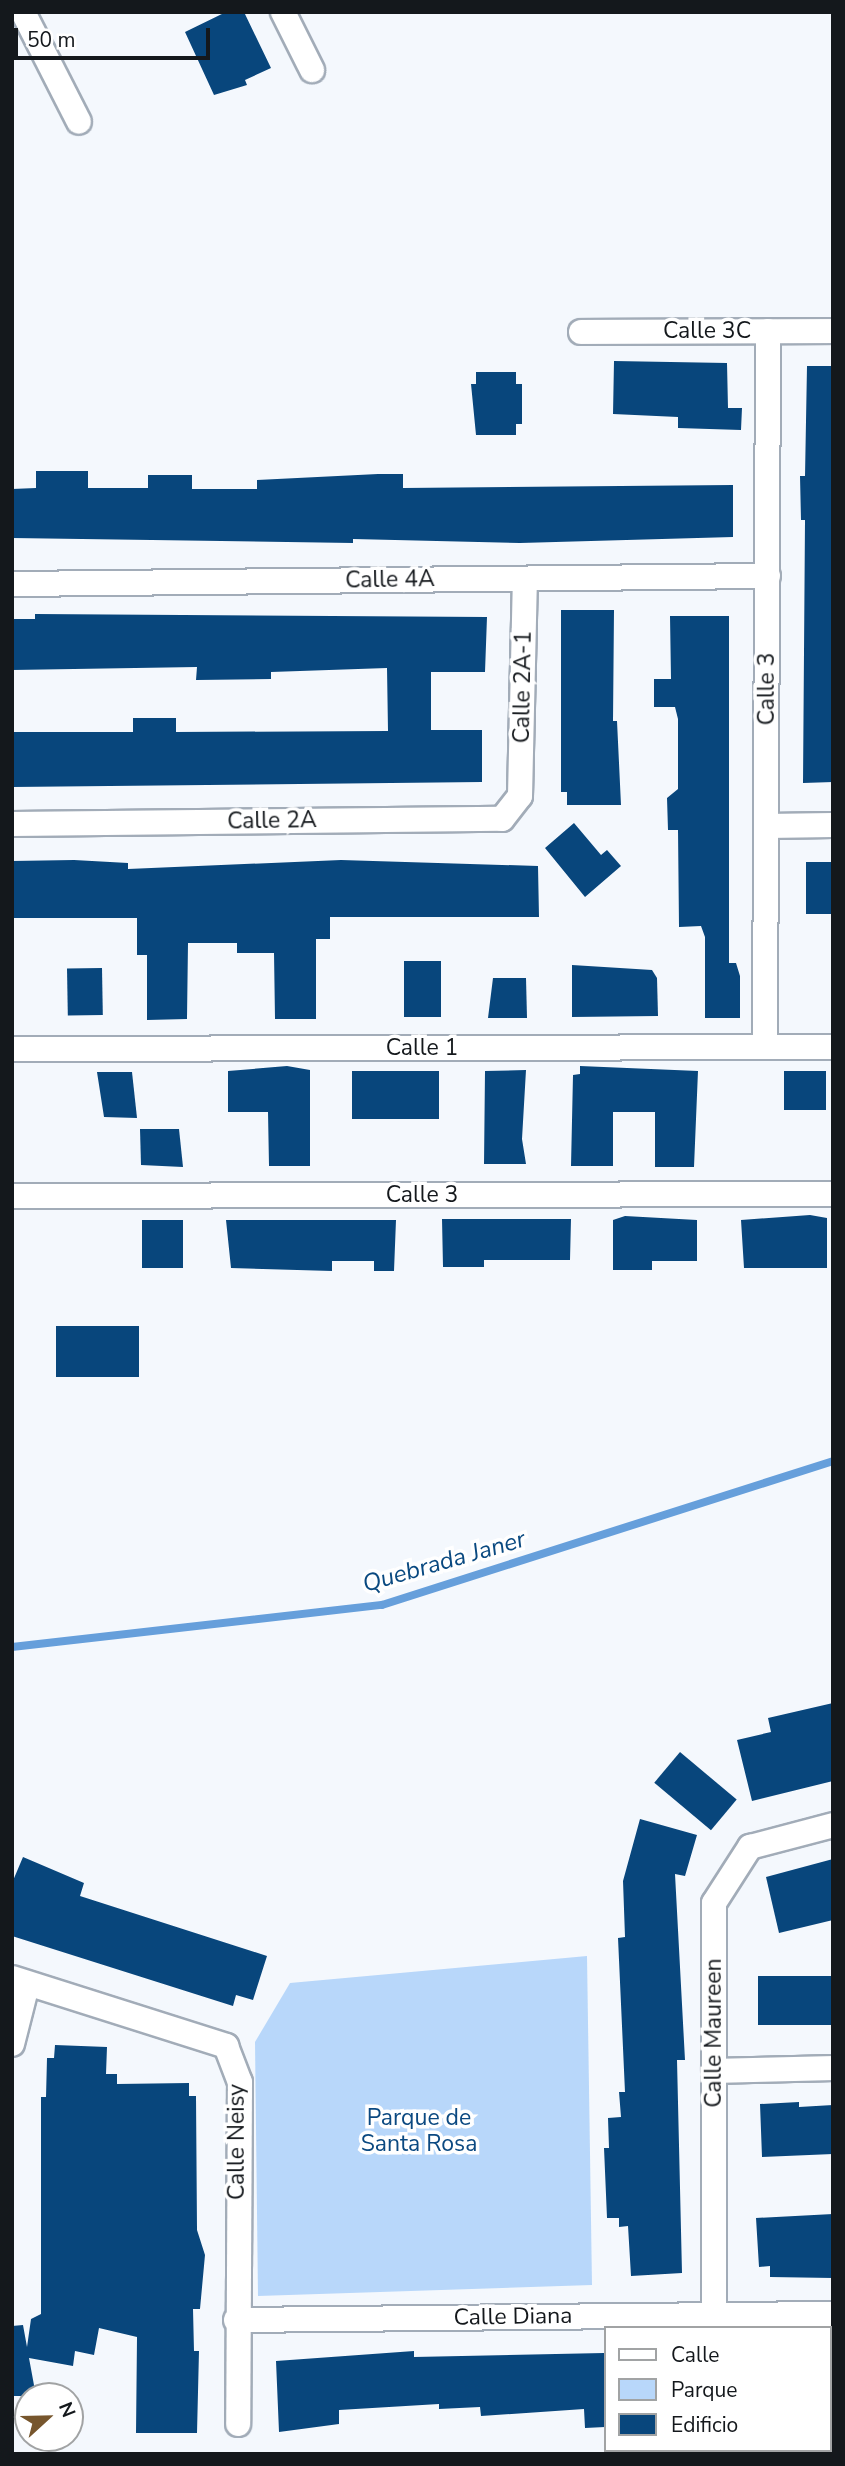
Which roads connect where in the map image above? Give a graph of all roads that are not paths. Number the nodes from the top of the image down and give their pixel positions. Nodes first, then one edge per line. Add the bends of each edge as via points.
1 (23, 12) edge
2 (283, 12) edge
3 (312, 71) dead end
4 (79, 122) dead end
5 (768, 331) junction
6 (833, 331) edge
7 (581, 332) dead end
8 (768, 576) junction
9 (525, 579) junction
10 (12, 584) edge
11 (520, 796) joint
12 (12, 824) edge
13 (767, 825) junction
14 (833, 825) edge
15 (765, 1047) junction
16 (833, 1047) edge
17 (12, 1049) edge
18 (833, 1194) edge
19 (12, 1196) edge
20 (833, 1825) edge
21 (20, 1981) edge
22 (12, 2044) edge
23 (833, 2068) edge
24 (714, 2071) junction
25 (833, 2314) edge
26 (714, 2315) junction
27 (236, 2320) junction
28 (237, 2424) dead end

1 - 4 street
2 - 3 street
5 - 6 street, Calle 3C
5 - 7 street, Calle 3C
5 - 8 street, Calle 3
8 - 9 street, Calle 4A
8 - 13 street, Calle 3
9 - 10 street, Calle 4A
9 - 11 street, Calle 2A-1
11 - 12 street, Calle 2A via 502,819
13 - 14 street
13 - 15 street, Calle 3
15 - 16 street, Calle 1
15 - 17 street, Calle 1
18 - 19 street, Calle 3
20 - 24 street, Calle Maureen via 750,1847 714,1903
21 - 22 street
21 - 27 street, Calle Neisy via 226,2046 240,2082
23 - 24 street
24 - 26 street, Calle Maureen
25 - 26 street, Calle Diana
26 - 27 street, Calle Diana
27 - 28 street, Calle Neisy

